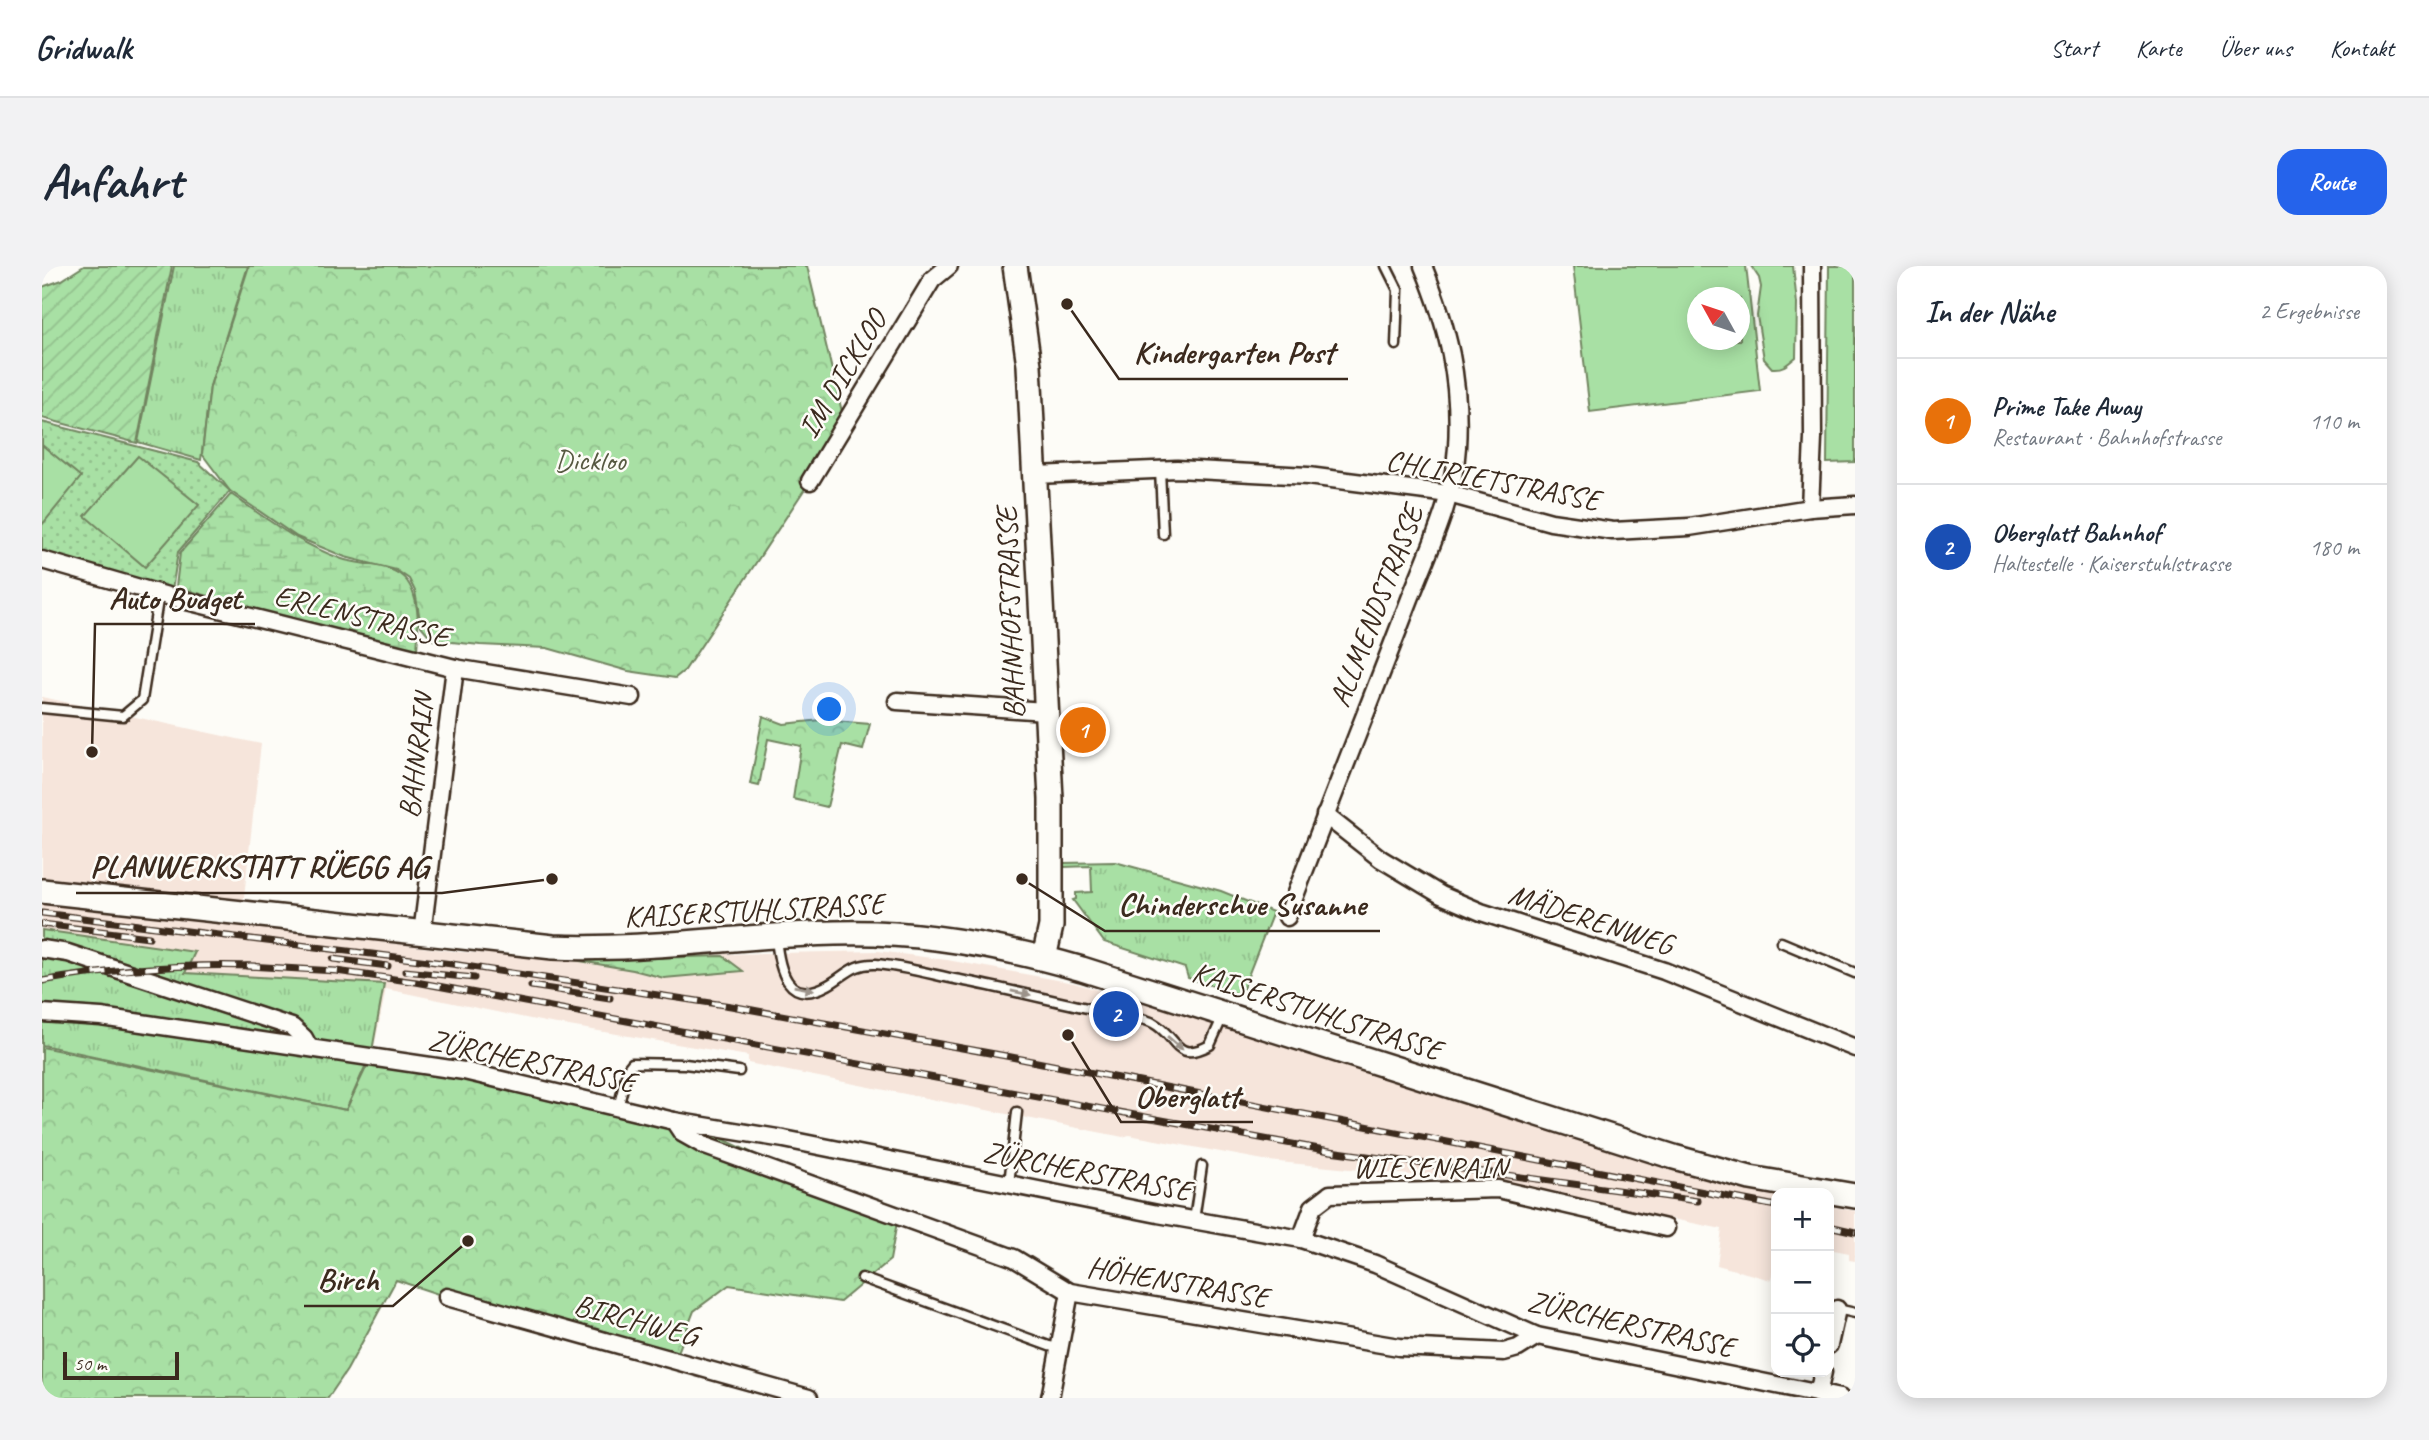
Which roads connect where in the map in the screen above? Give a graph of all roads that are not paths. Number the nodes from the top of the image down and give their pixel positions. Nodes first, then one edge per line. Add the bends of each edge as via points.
1 (949, 266) edge
2 (1015, 266) edge
3 (1386, 266) edge
4 (1423, 266) edge
5 (1812, 266) edge
6 (1396, 345) dead end
7 (1160, 470) junction
8 (1036, 475) junction
9 (810, 481) dead end
10 (1448, 494) junction
11 (1855, 505) edge
12 (1810, 508) junction
13 (1163, 534) dead end
14 (42, 560) edge
15 (159, 594) junction
16 (455, 668) junction
17 (632, 697) dead end
18 (897, 702) dead end
19 (42, 708) edge
20 (1046, 711) junction
21 (1325, 815) junction
22 (42, 891) edge
23 (1287, 917) dead end
24 (422, 934) junction
25 (775, 935) junction
26 (1781, 942) dead end
27 (42, 949) edge
28 (1044, 958) junction
29 (1855, 973) edge
30 (42, 1013) edge
31 (1224, 1013) junction
32 (309, 1047) junction
33 (1855, 1048) edge
34 (739, 1071) dead end
35 (618, 1108) junction
36 (1017, 1112) dead end
37 (674, 1121) junction
38 (1202, 1166) dead end
39 (1009, 1184) junction
40 (1855, 1196) edge
41 (1194, 1220) junction
42 (1666, 1228) dead end
43 (1301, 1239) junction
44 (862, 1278) dead end
45 (1070, 1292) junction
46 (447, 1297) dead end
47 (1837, 1309) joint
48 (1855, 1313) edge
49 (1834, 1322) edge
50 (1537, 1336) junction
51 (1059, 1348) junction
52 (1822, 1377) edge
53 (1818, 1394) junction
54 (809, 1398) edge
55 (1050, 1398) edge
56 (1840, 1398) edge

1 - 9 street, IM DICKLOO via 932,280
2 - 8 main road, BAHNHOFSTRASSE via 1029,365
3 - 6 lane via 1398,290
4 - 10 street, ALLMENDSTRASSE via 1451,347 1458,398 1457,450
5 - 12 street
7 - 8 street, CHLIRIETSTRASSE
7 - 10 street, CHLIRIETSTRASSE via 1308,476
7 - 13 lane
8 - 20 main road, BAHNHOFSTRASSE
10 - 12 street, CHLIRIETSTRASSE via 1551,522 1613,531 1689,527
10 - 21 street, ALLMENDSTRASSE
11 - 12 street, CHLIRIETSTRASSE
14 - 15 street, ERLENSTRASSE
15 - 16 street, ERLENSTRASSE
15 - 19 lane via 142,700 123,716
16 - 17 street, ERLENSTRASSE
16 - 24 street, BAHNRAIN
18 - 20 street
20 - 28 main road, BAHNHOFSTRASSE via 1051,926
21 - 23 street, ALLMENDSTRASSE
21 - 33 street, MÄDERENWEG via 1381,859 1441,895 1664,971
22 - 24 main road, KAISERSTUHLSTRASSE
24 - 25 main road, KAISERSTUHLSTRASSE via 597,949
25 - 28 main road, KAISERSTUHLSTRASSE via 884,934 984,945
25 -> 31 lane via 782,973 797,989 816,990 855,966 876,964 1153,1023 1188,1052 1210,1045
26 - 29 lane
27 - 32 street via 68,953 292,1027
28 - 31 main road, KAISERSTUHLSTRASSE
30 - 32 street, ZÜRCHERSTRASSE
31 - 40 main road, KAISERSTUHLSTRASSE via 1674,1157 1750,1178
32 - 35 street, ZÜRCHERSTRASSE via 464,1070
34 - 35 lane via 632,1063
35 - 37 street, ZÜRCHERSTRASSE
36 - 39 lane
37 - 39 street, ZÜRCHERSTRASSE
37 - 45 street, HÖHENSTRASSE via 682,1133 705,1146 1014,1258
38 - 41 lane
39 - 41 street, ZÜRCHERSTRASSE
41 - 43 street, ZÜRCHERSTRASSE
42 - 43 street, WIESENRAIN via 1498,1189 1330,1194 1313,1207
43 - 50 street, ZÜRCHERSTRASSE via 1375,1264
44 - 51 lane
45 - 50 street, HÖHENSTRASSE via 1399,1347 1504,1352
45 - 51 street
46 - 54 street, BIRCHWEG
47 - 48 lane
47 - 49 street
50 - 53 street, ZÜRCHERSTRASSE
51 - 55 street
52 - 53 street
53 - 56 street, ZÜRCHERSTRASSE

